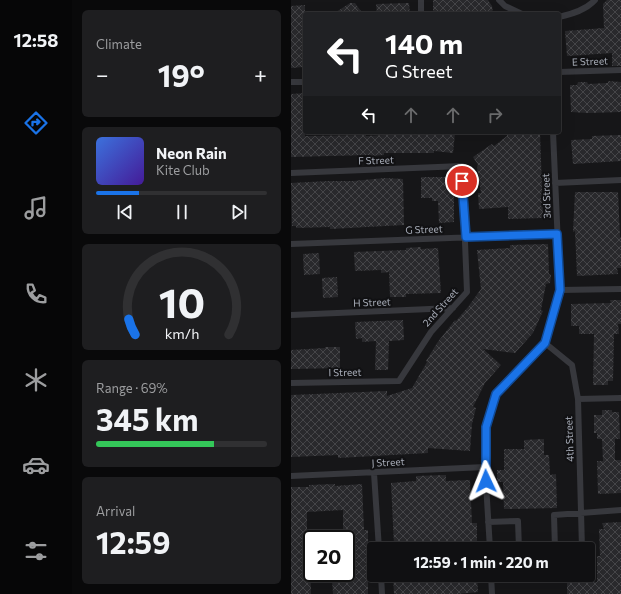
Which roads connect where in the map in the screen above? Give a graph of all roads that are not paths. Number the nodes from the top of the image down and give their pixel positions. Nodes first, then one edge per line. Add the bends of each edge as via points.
1 (421, 0) edge
2 (499, 0) edge
3 (595, 0) edge
4 (421, 12) edge
5 (518, 12) edge
6 (561, 17) edge
7 (621, 70) edge
8 (561, 72) edge
9 (291, 82) edge
10 (303, 82) edge
11 (553, 134) edge
12 (461, 166) joint
13 (291, 174) edge
14 (621, 180) edge
15 (555, 183) junction
16 (557, 234) junction
17 (466, 237) junction
18 (291, 244) edge
19 (621, 289) edge
20 (560, 290) junction
21 (453, 308) junction
22 (291, 315) edge
23 (545, 343) junction
24 (399, 381) joint
25 (291, 383) edge
26 (621, 398) edge
27 (578, 399) junction
28 (485, 467) junction
29 (374, 473) junction
30 (291, 476) edge
31 (621, 510) edge
32 (581, 513) junction
33 (488, 522) junction
34 (379, 542) edge
35 (489, 542) edge
36 (518, 542) edge
37 (555, 542) edge
38 (582, 542) edge
39 (381, 582) edge
40 (491, 582) edge
41 (382, 594) edge
42 (492, 594) edge

1 - 4 lane
2 - 5 lane
3 - 6 lane via 572,14
7 - 8 lane, E Street
9 - 10 lane
11 - 15 lane, 3rd Street
12 - 13 lane, F Street
12 - 17 lane, 2nd Street
14 - 15 lane
15 - 16 lane, 3rd Street
16 - 17 lane, G Street
16 - 20 lane, 3rd Street
17 - 18 lane, G Street
17 - 21 lane, 2nd Street via 467,292
19 - 20 lane
20 - 23 lane, 3rd Street
21 - 22 lane, H Street
21 - 24 lane, 2nd Street via 431,332
23 - 27 lane, 4th Street via 572,365
23 - 28 lane, 3rd Street via 496,394 486,427
24 - 25 lane, I Street
26 - 27 lane
27 - 32 lane, 4th Street
28 - 29 lane, J Street
28 - 33 lane, 3rd Street
29 - 30 lane, J Street
29 - 34 lane
31 - 32 lane
32 - 37 lane via 554,515
32 - 38 lane, 4th Street
33 - 35 lane, 3rd Street
33 - 36 lane via 517,521
39 - 41 lane
40 - 42 lane

